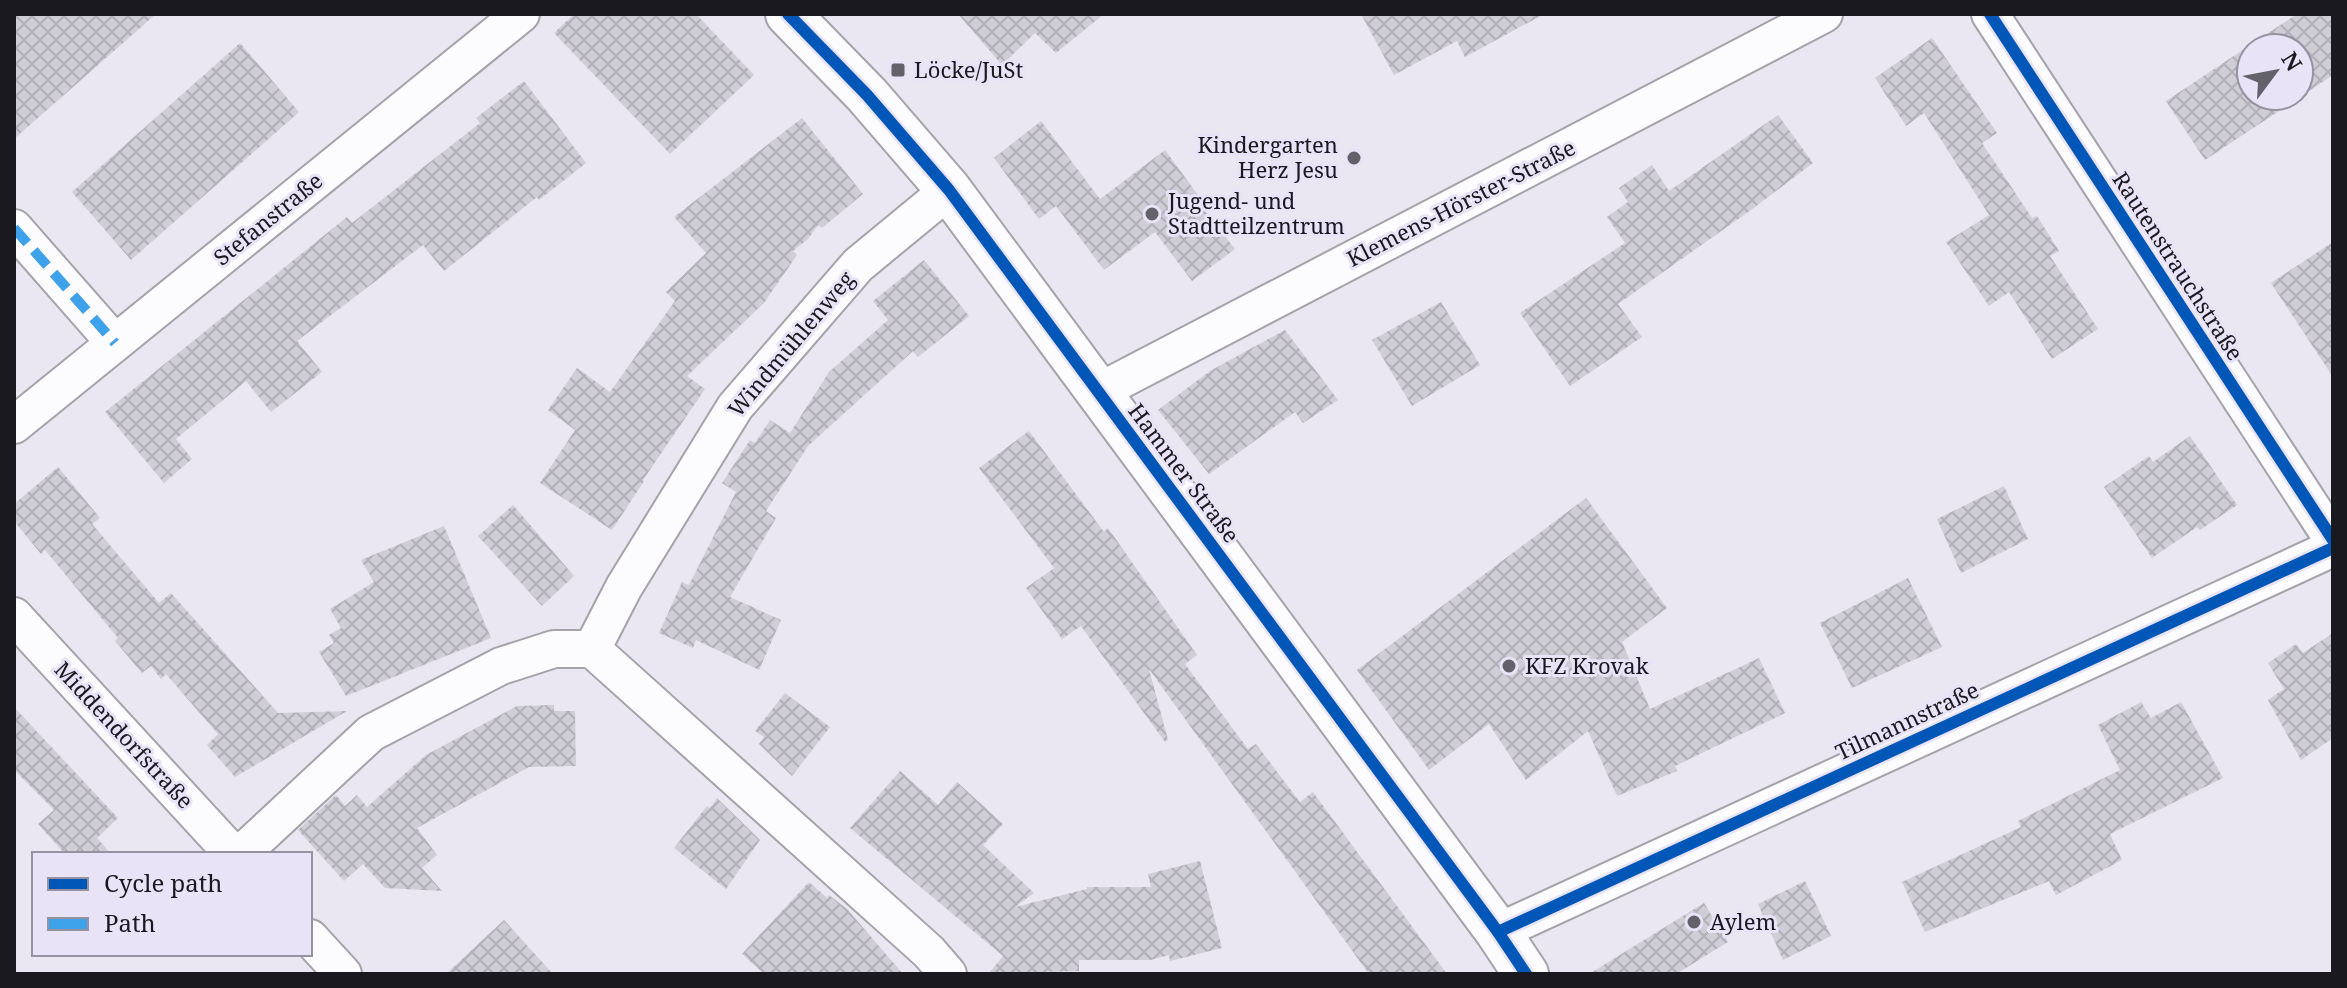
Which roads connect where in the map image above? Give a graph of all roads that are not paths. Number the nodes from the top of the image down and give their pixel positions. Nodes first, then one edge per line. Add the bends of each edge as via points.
1 (521, 14) edge
2 (788, 14) edge
3 (1824, 14) edge
4 (1990, 14) edge
5 (949, 190) junction
6 (14, 228) edge
7 (115, 343) junction
8 (1098, 392) junction
9 (14, 425) edge
10 (2333, 540) edge
11 (2333, 548) edge
12 (14, 616) edge
13 (592, 649) junction
14 (231, 852) edge
15 (243, 852) edge
16 (1498, 932) junction
17 (312, 940) edge
18 (343, 974) edge
19 (948, 974) edge
20 (1526, 974) edge

1 - 7 street, Stefanstraße
2 - 5 main road, Hammer Straße
3 - 8 street, Klemens-Hörster-Straße
4 - 10 street, Rautenstrauchstraße
5 - 8 main road, Hammer Straße
5 - 13 street, Windmühlenweg via 858,265 735,407
6 - 7 street
7 - 9 street, Stefanstraße
8 - 16 main road, Hammer Straße
11 - 16 street, Tilmannstraße
12 - 14 street, Middendorfstraße
13 - 15 street via 554,649 501,666 371,733
13 - 19 street
16 - 20 main road, Hammer Straße
17 - 18 street

